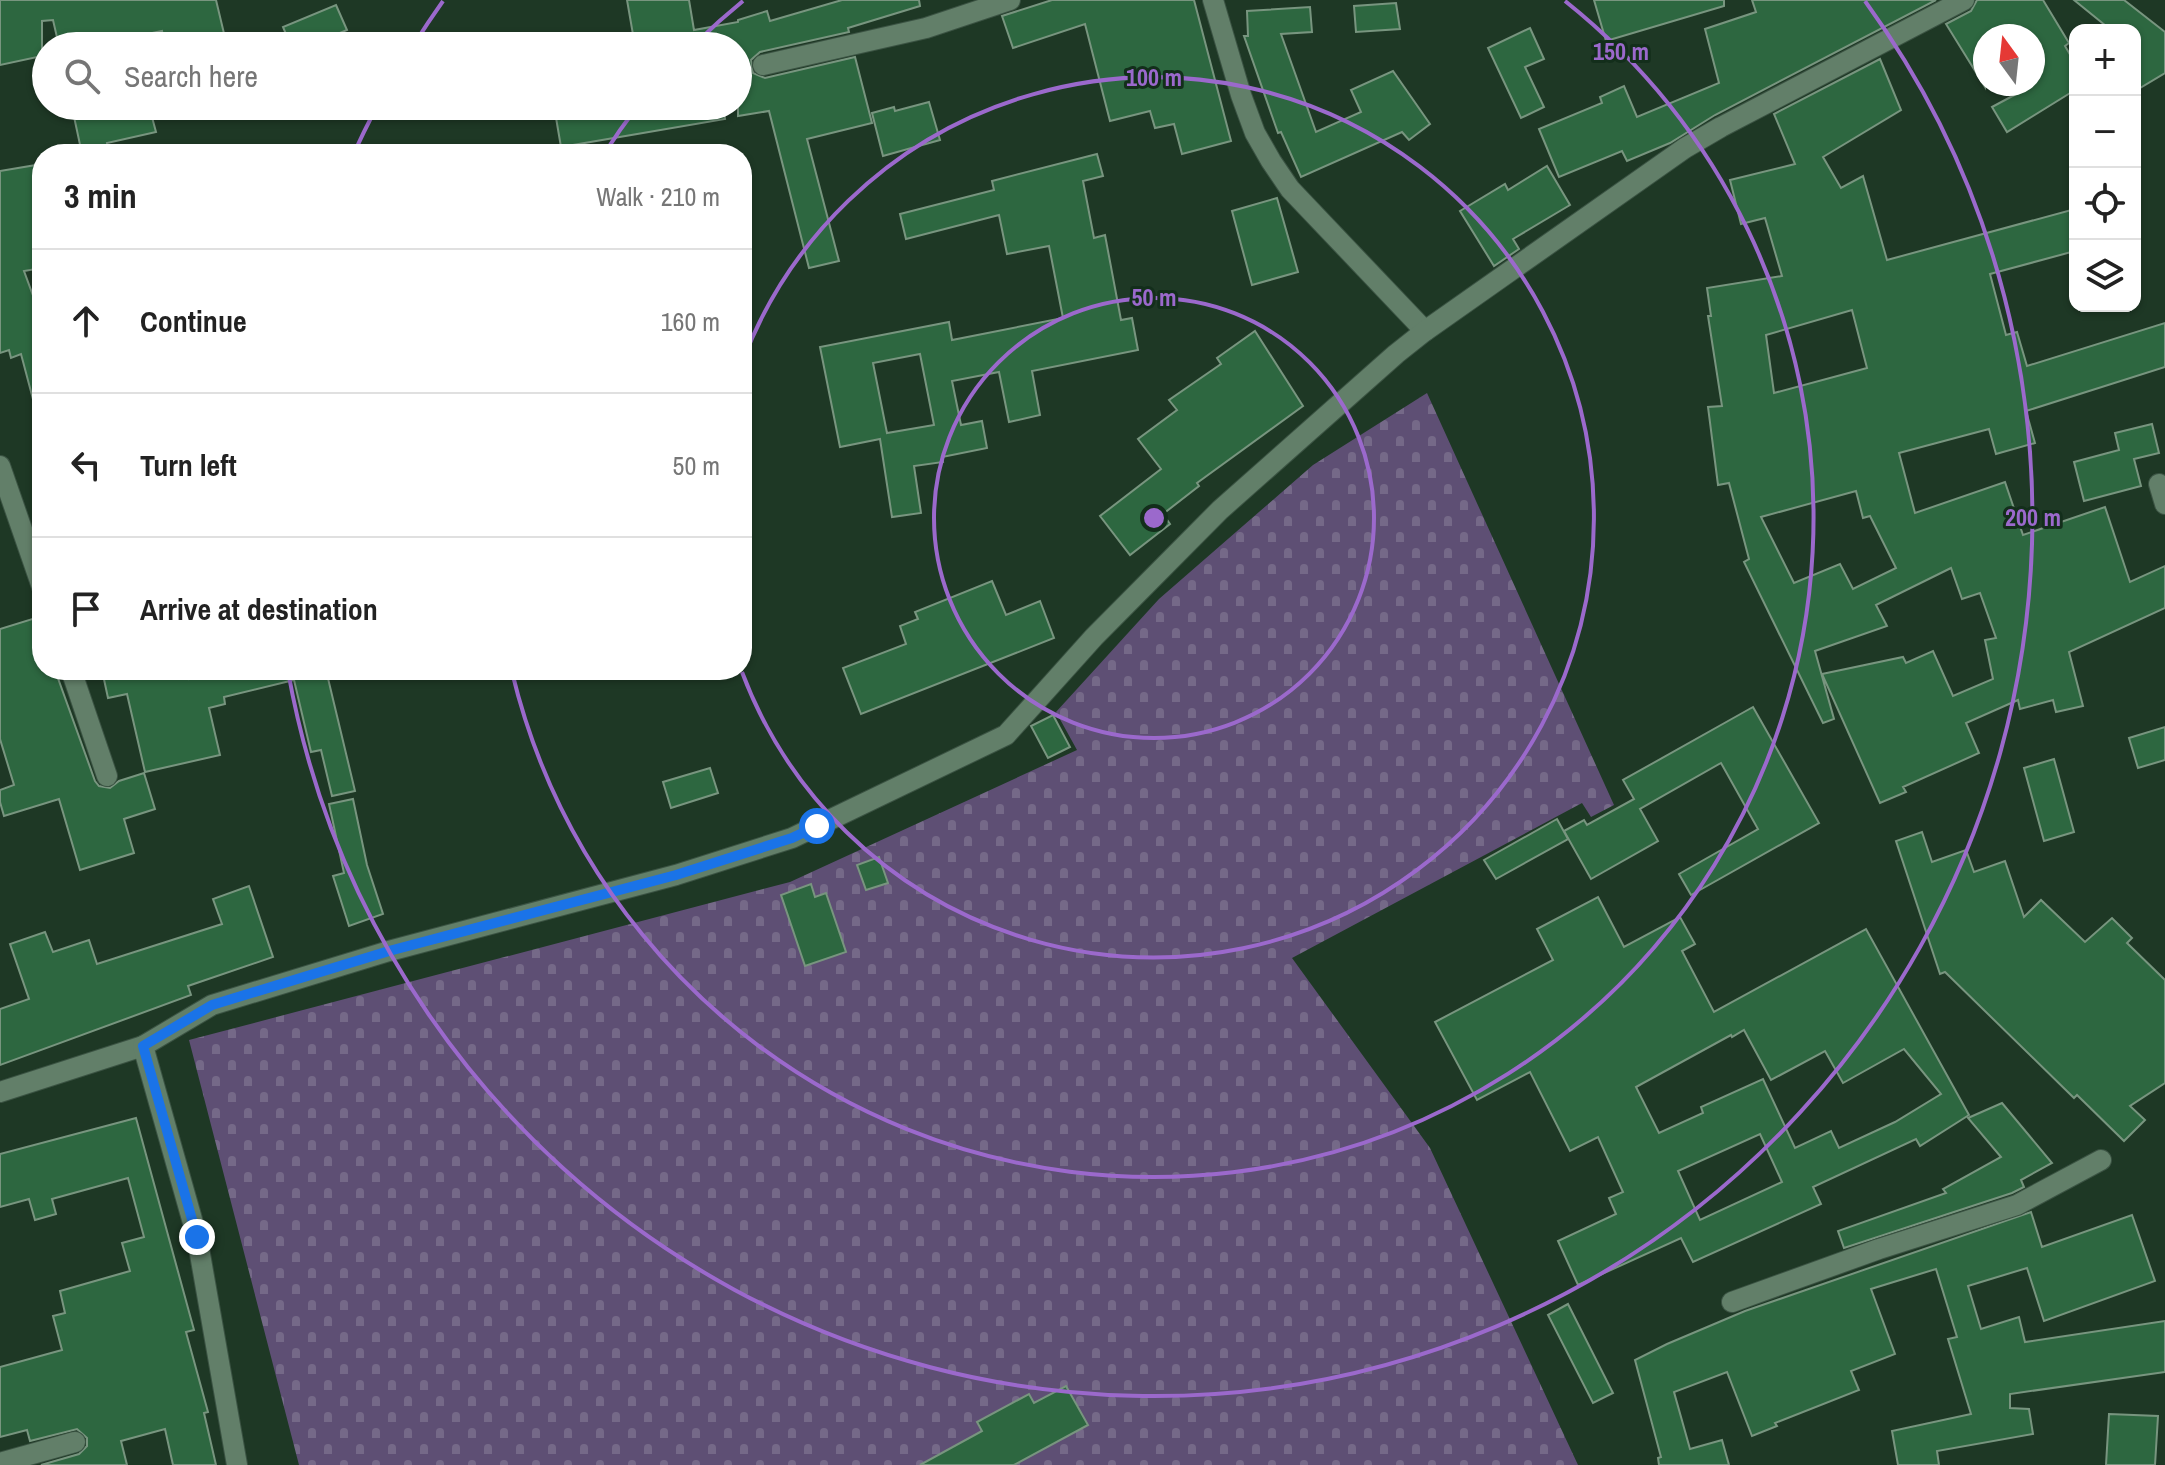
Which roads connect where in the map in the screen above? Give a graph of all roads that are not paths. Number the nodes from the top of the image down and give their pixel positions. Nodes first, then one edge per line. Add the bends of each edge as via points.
1 (1010, 0) edge
2 (1213, 0) edge
3 (1964, 0) edge
4 (763, 65) dead end
5 (1425, 331) junction
6 (0, 466) edge
7 (32, 558) edge
8 (74, 680) edge
9 (107, 776) dead end
10 (143, 1046) junction
11 (0, 1092) edge
12 (2101, 1160) dead end
13 (1732, 1302) dead end
14 (75, 1442) dead end
15 (0, 1463) edge
16 (237, 1465) edge

1 - 4 street via 926,28
2 - 5 street via 1241,95 1271,161 1290,189
3 - 5 street via 1685,148
5 - 10 street via 1220,510 1006,735 792,838 212,1005
6 - 7 street
8 - 9 street
10 - 11 street
10 - 16 street via 197,1237
12 - 13 street via 2017,1205
14 - 15 street

